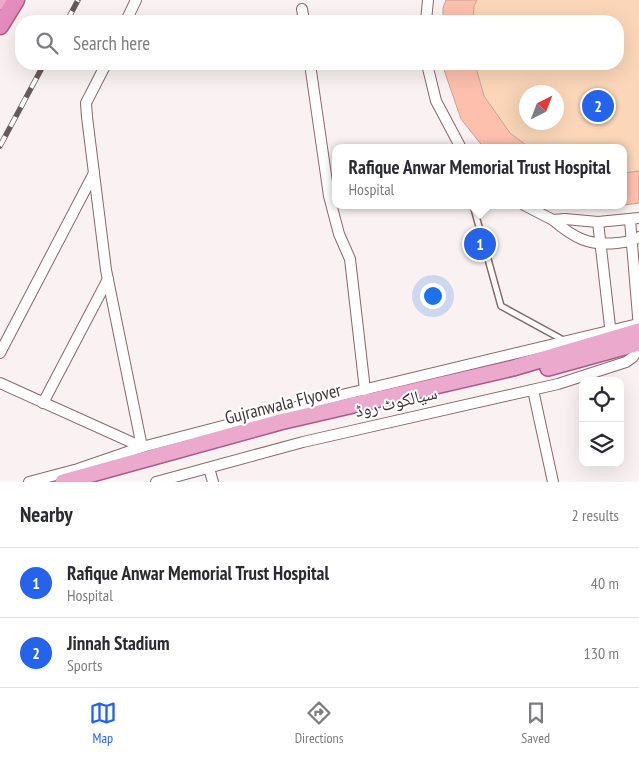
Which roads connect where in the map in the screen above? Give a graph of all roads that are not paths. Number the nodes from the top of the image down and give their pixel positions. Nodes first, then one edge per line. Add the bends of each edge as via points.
1 (16, 0) edge
2 (136, 0) edge
3 (428, 0) edge
4 (302, 8) dead end
5 (129, 15) edge
6 (303, 15) edge
7 (427, 15) edge
8 (0, 26) edge
9 (103, 70) edge
10 (311, 70) edge
11 (428, 70) edge
12 (459, 144) edge
13 (94, 173) junction
14 (332, 207) edge
15 (332, 209) edge
16 (474, 209) edge
17 (532, 209) edge
18 (634, 219) edge
19 (553, 220) junction
20 (598, 222) junction
21 (635, 240) edge
22 (600, 245) junction
23 (108, 279) junction
24 (639, 328) edge
25 (612, 340) junction
26 (565, 341) junction
27 (639, 344) edge
28 (639, 348) edge
29 (0, 353) edge
30 (514, 372) junction
31 (0, 383) edge
32 (365, 390) junction
33 (533, 390) junction
34 (43, 403) junction
35 (142, 447) junction
36 (209, 468) junction
37 (29, 482) edge
38 (63, 482) edge
39 (98, 482) edge
40 (156, 482) edge
41 (213, 482) edge
42 (553, 482) edge

1 - 8 highway
2 - 5 street
3 - 7 street
4 - 6 street
9 - 13 street via 86,103
10 - 14 street
11 - 12 street via 436,101
13 - 23 street
13 - 29 street
15 - 32 street via 350,258
16 - 26 lane via 501,306
17 - 19 street
18 - 20 street
18 - 21 street
19 - 20 street
19 - 22 street via 569,234
20 - 22 street
21 - 22 street
21 - 24 street
22 - 25 street
23 - 34 street
23 - 35 street
24 - 25 main road
25 - 26 street
25 - 27 main road
25 - 30 main road
26 - 32 street
28 - 33 street, سیالکوٹ روڈ via 626,362
30 - 38 main road, Gujranwala Flyover via 280,422
30 - 39 main road, Gujranwala Flyover via 282,429
31 - 34 street
32 - 35 street
33 - 36 street, سیالکوٹ روڈ via 304,442
33 - 42 street
34 - 35 street
35 - 37 street
36 - 40 street, سیالکوٹ روڈ
36 - 41 street

